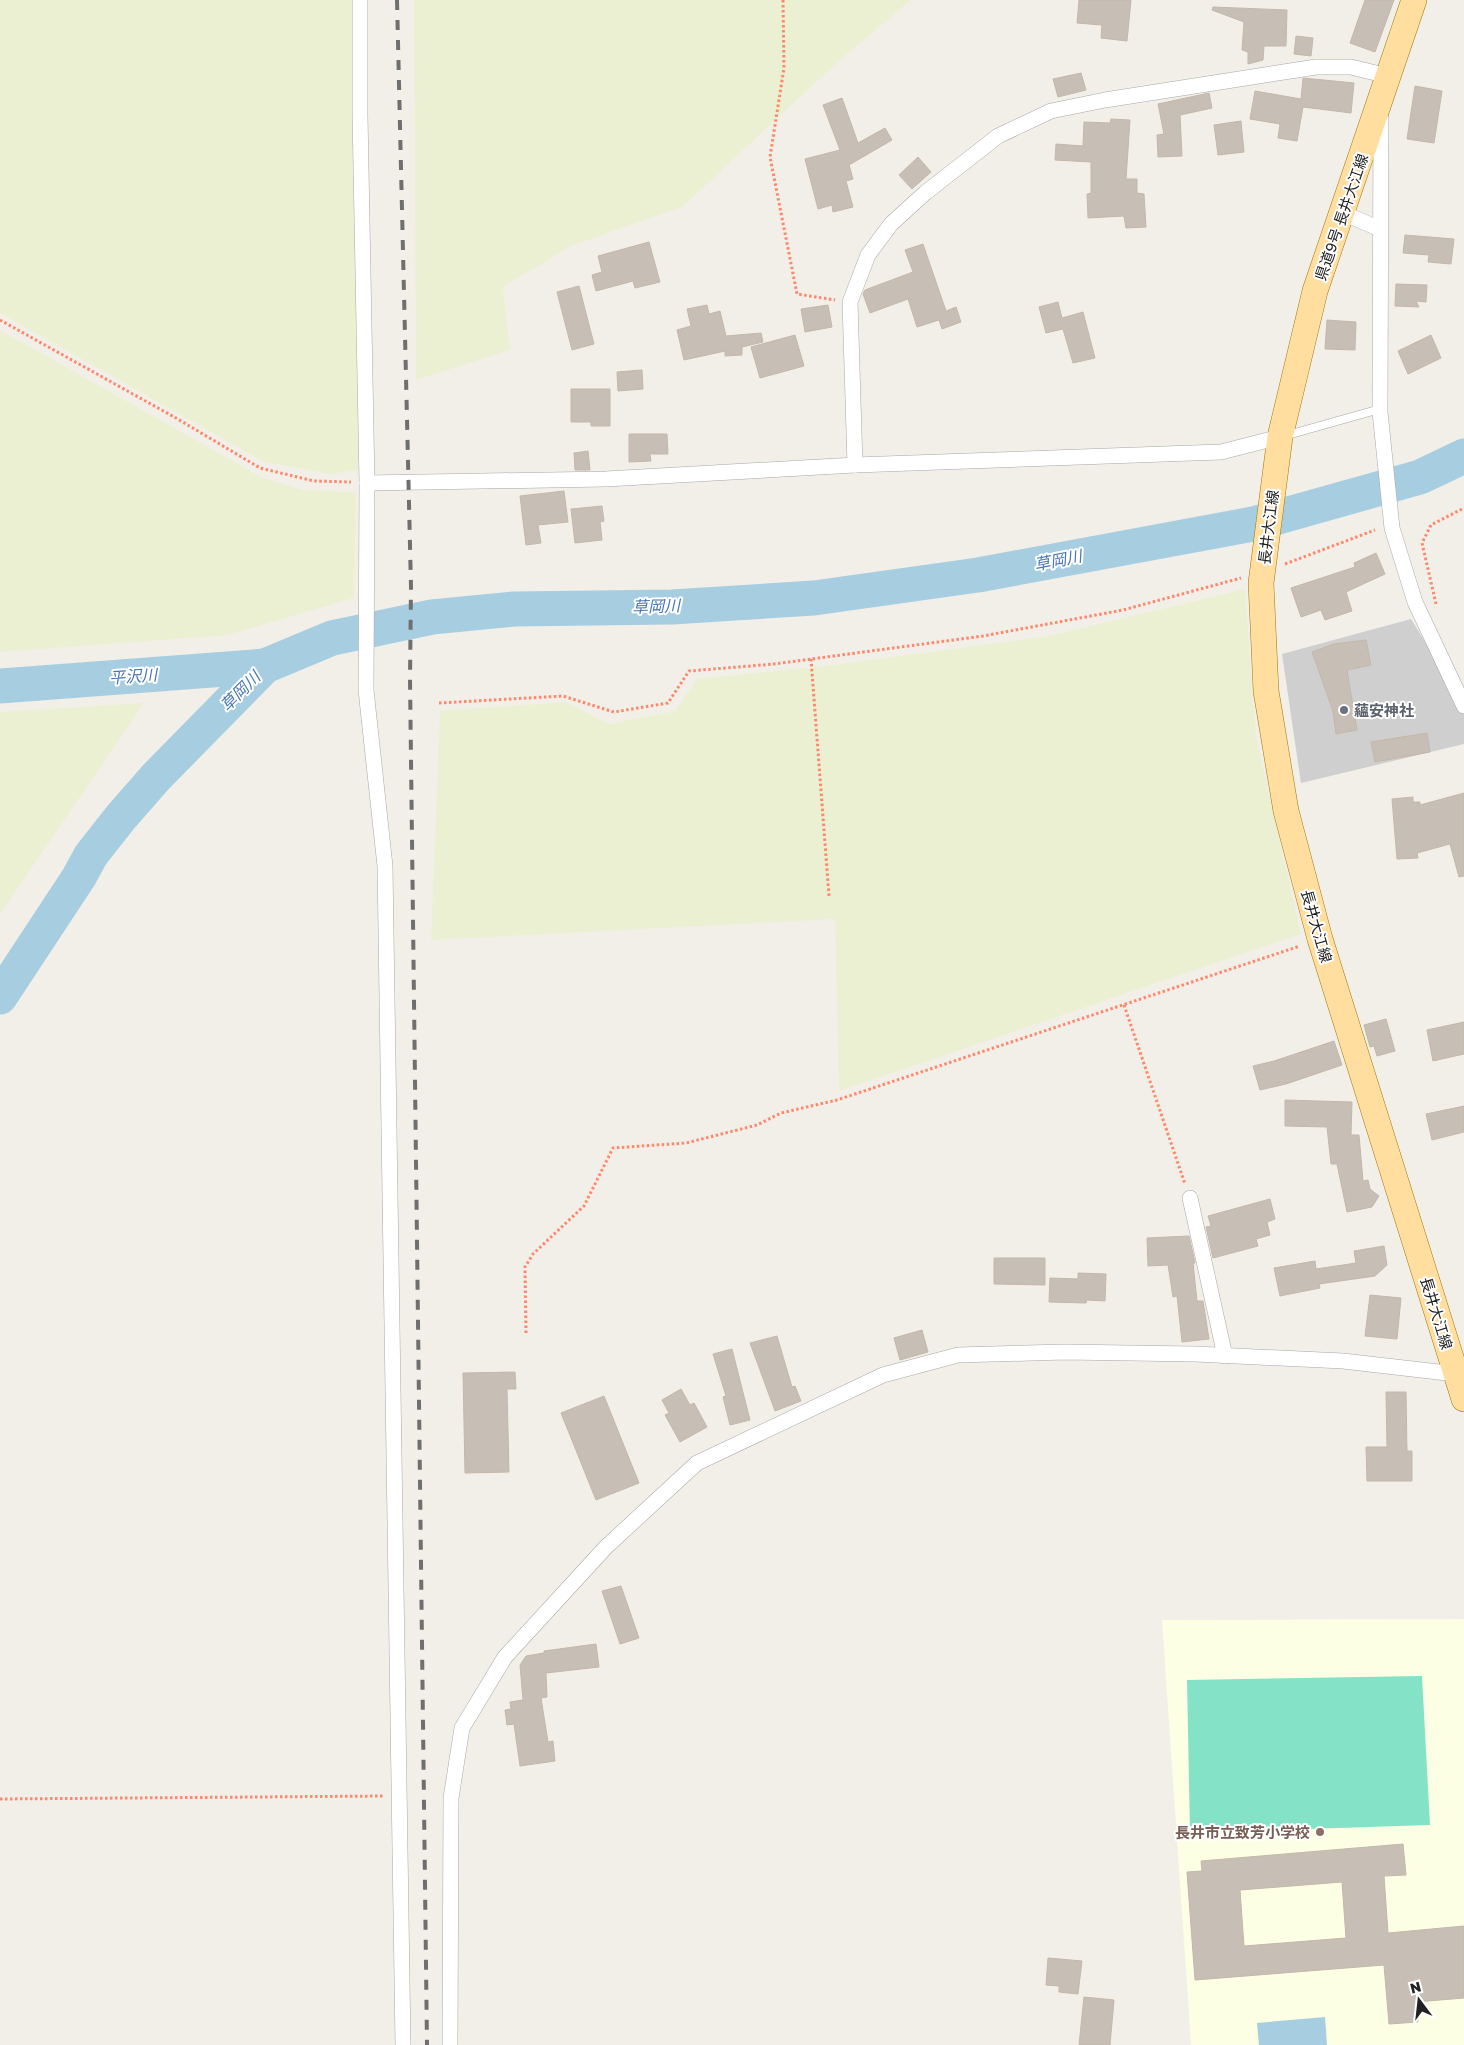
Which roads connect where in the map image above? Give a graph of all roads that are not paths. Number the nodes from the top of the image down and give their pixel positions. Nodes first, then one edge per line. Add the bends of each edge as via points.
1 (360, 0) edge
2 (1414, 0) edge
3 (1388, 76) junction
4 (1381, 101) junction
5 (1343, 213) junction
6 (1380, 230) junction
7 (1380, 411) junction
8 (1280, 438) junction
9 (854, 465) junction
10 (367, 483) junction
11 (1464, 706) edge
12 (1190, 1198) road end
13 (1225, 1356) junction
14 (1460, 1375) edge
15 (1464, 1399) edge
16 (403, 2045) edge
17 (450, 2045) edge

1 - 10 street
2 - 3 main road, 県道9号 長井大江線
3 - 4 main road, 県道9号 長井大江線
3 - 9 street via 1351,67 1316,67 1051,111 998,136 891,224 868,255 850,302
4 - 5 main road, 県道9号 長井大江線
4 - 6 street
5 - 6 street
5 - 8 main road, 県道9号 長井大江線 via 1315,291
6 - 7 street
7 - 8 lane
7 - 11 street via 1392,526 1415,602
8 - 9 street via 1221,452
8 - 14 main road, 長井大江線 via 1262,577 1266,691 1286,811 1320,939
9 - 10 street via 606,479
10 - 16 street via 366,690 385,866
12 - 13 street
13 - 14 street via 1343,1362
13 - 17 street via 1065,1352 958,1355 883,1375 698,1463 606,1547 505,1657 462,1728 451,1798
14 - 15 main road, 長井大江線

